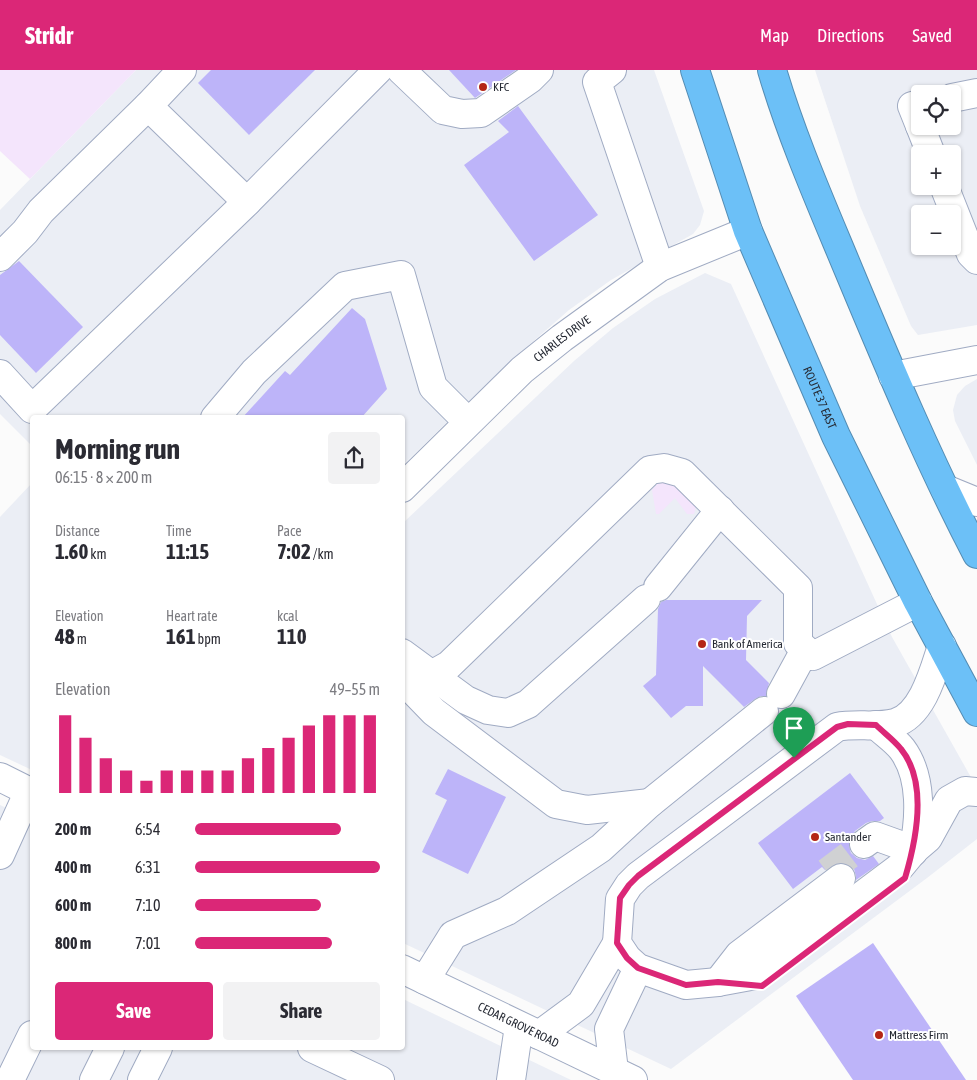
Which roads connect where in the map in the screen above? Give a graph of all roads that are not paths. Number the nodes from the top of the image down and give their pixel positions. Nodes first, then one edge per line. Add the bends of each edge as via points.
1 (182, 70) edge
2 (378, 70) edge
3 (401, 70) edge
4 (539, 70) edge
5 (695, 70) edge
6 (773, 72) edge
7 (605, 76) edge
8 (977, 93) edge
9 (961, 96) edge
10 (148, 106) junction
11 (947, 195) edge
12 (247, 202) junction
13 (748, 231) junction
14 (0, 257) edge
15 (977, 260) edge
16 (660, 267) junction
17 (977, 360) edge
18 (0, 374) edge
19 (893, 376) junction
20 (218, 415) edge
21 (468, 422) junction
22 (405, 485) edge
23 (945, 489) junction
24 (977, 502) edge
25 (720, 510) junction
26 (977, 554) edge
27 (918, 602) junction
28 (942, 646) junction
29 (805, 650) junction
30 (405, 654) edge
31 (433, 674) junction
32 (405, 682) edge
33 (977, 712) edge
34 (876, 725) junction
35 (0, 777) edge
36 (30, 792) edge
37 (977, 792) edge
38 (30, 794) edge
39 (650, 803) junction
40 (914, 850) junction
41 (0, 855) edge
42 (872, 855) tunnel mouth
43 (839, 880) tunnel mouth
44 (617, 943) junction
45 (638, 968) junction
46 (414, 974) edge
47 (718, 982) junction
48 (529, 1030) junction
49 (30, 1039) edge
50 (109, 1050) edge
51 (157, 1050) edge
52 (316, 1050) edge
53 (623, 1075) edge
54 (10, 1080) edge
55 (94, 1080) edge
56 (142, 1080) edge
57 (380, 1080) edge
58 (511, 1080) edge

1 - 10 street
2 - 12 street
3 - 4 street via 443,110 462,114 481,113 530,80
5 - 13 highway, ROUTE 37 EAST
6 - 19 highway via 813,183
7 - 16 street
8 - 9 street
10 - 12 street
10 - 14 street via 41,211
11 - 15 street via 970,254
12 - 18 street via 32,408
13 - 16 street, CHARLES DRIVE
13 - 27 highway, ROUTE 37 EAST via 836,436
16 - 21 street, CHARLES DRIVE via 522,370
17 - 19 street
19 - 23 highway
20 - 21 street via 254,372 345,286 400,275 432,387
21 - 22 street, CHARLES DRIVE
23 - 24 street
23 - 26 highway
25 - 29 street via 798,588 798,643
25 - 31 street via 652,593 528,704 508,713 488,710 466,700
25 - 31 street via 682,473 664,468 650,470 449,665
27 - 28 highway, ROUTE 37 EAST
27 - 29 street via 813,656
28 - 33 highway, ROUTE 37 EAST
28 - 34 street via 928,687 913,711 896,722
29 - 39 street via 772,703
30 - 31 street
32 - 39 street via 434,712 556,804 587,810
34 - 40 street via 902,749 915,781 919,816
34 - 44 street via 837,727 638,876 620,898
35 - 36 street
37 - 40 street via 965,791 949,800 928,838
38 - 41 street
39 - 46 street via 602,848 508,911 453,935
40 - 42 street via 891,858
40 - 47 street via 905,878 762,986
43 - 47 street via 731,944
44 - 45 street
44 - 48 street via 582,1004
45 - 47 street via 686,985
45 - 53 street via 610,1029
46 - 48 street, CEDAR GROVE ROAD
48 - 53 street, CEDAR GROVE ROAD
48 - 58 street
49 - 54 street
50 - 55 street
51 - 56 street
52 - 57 street

